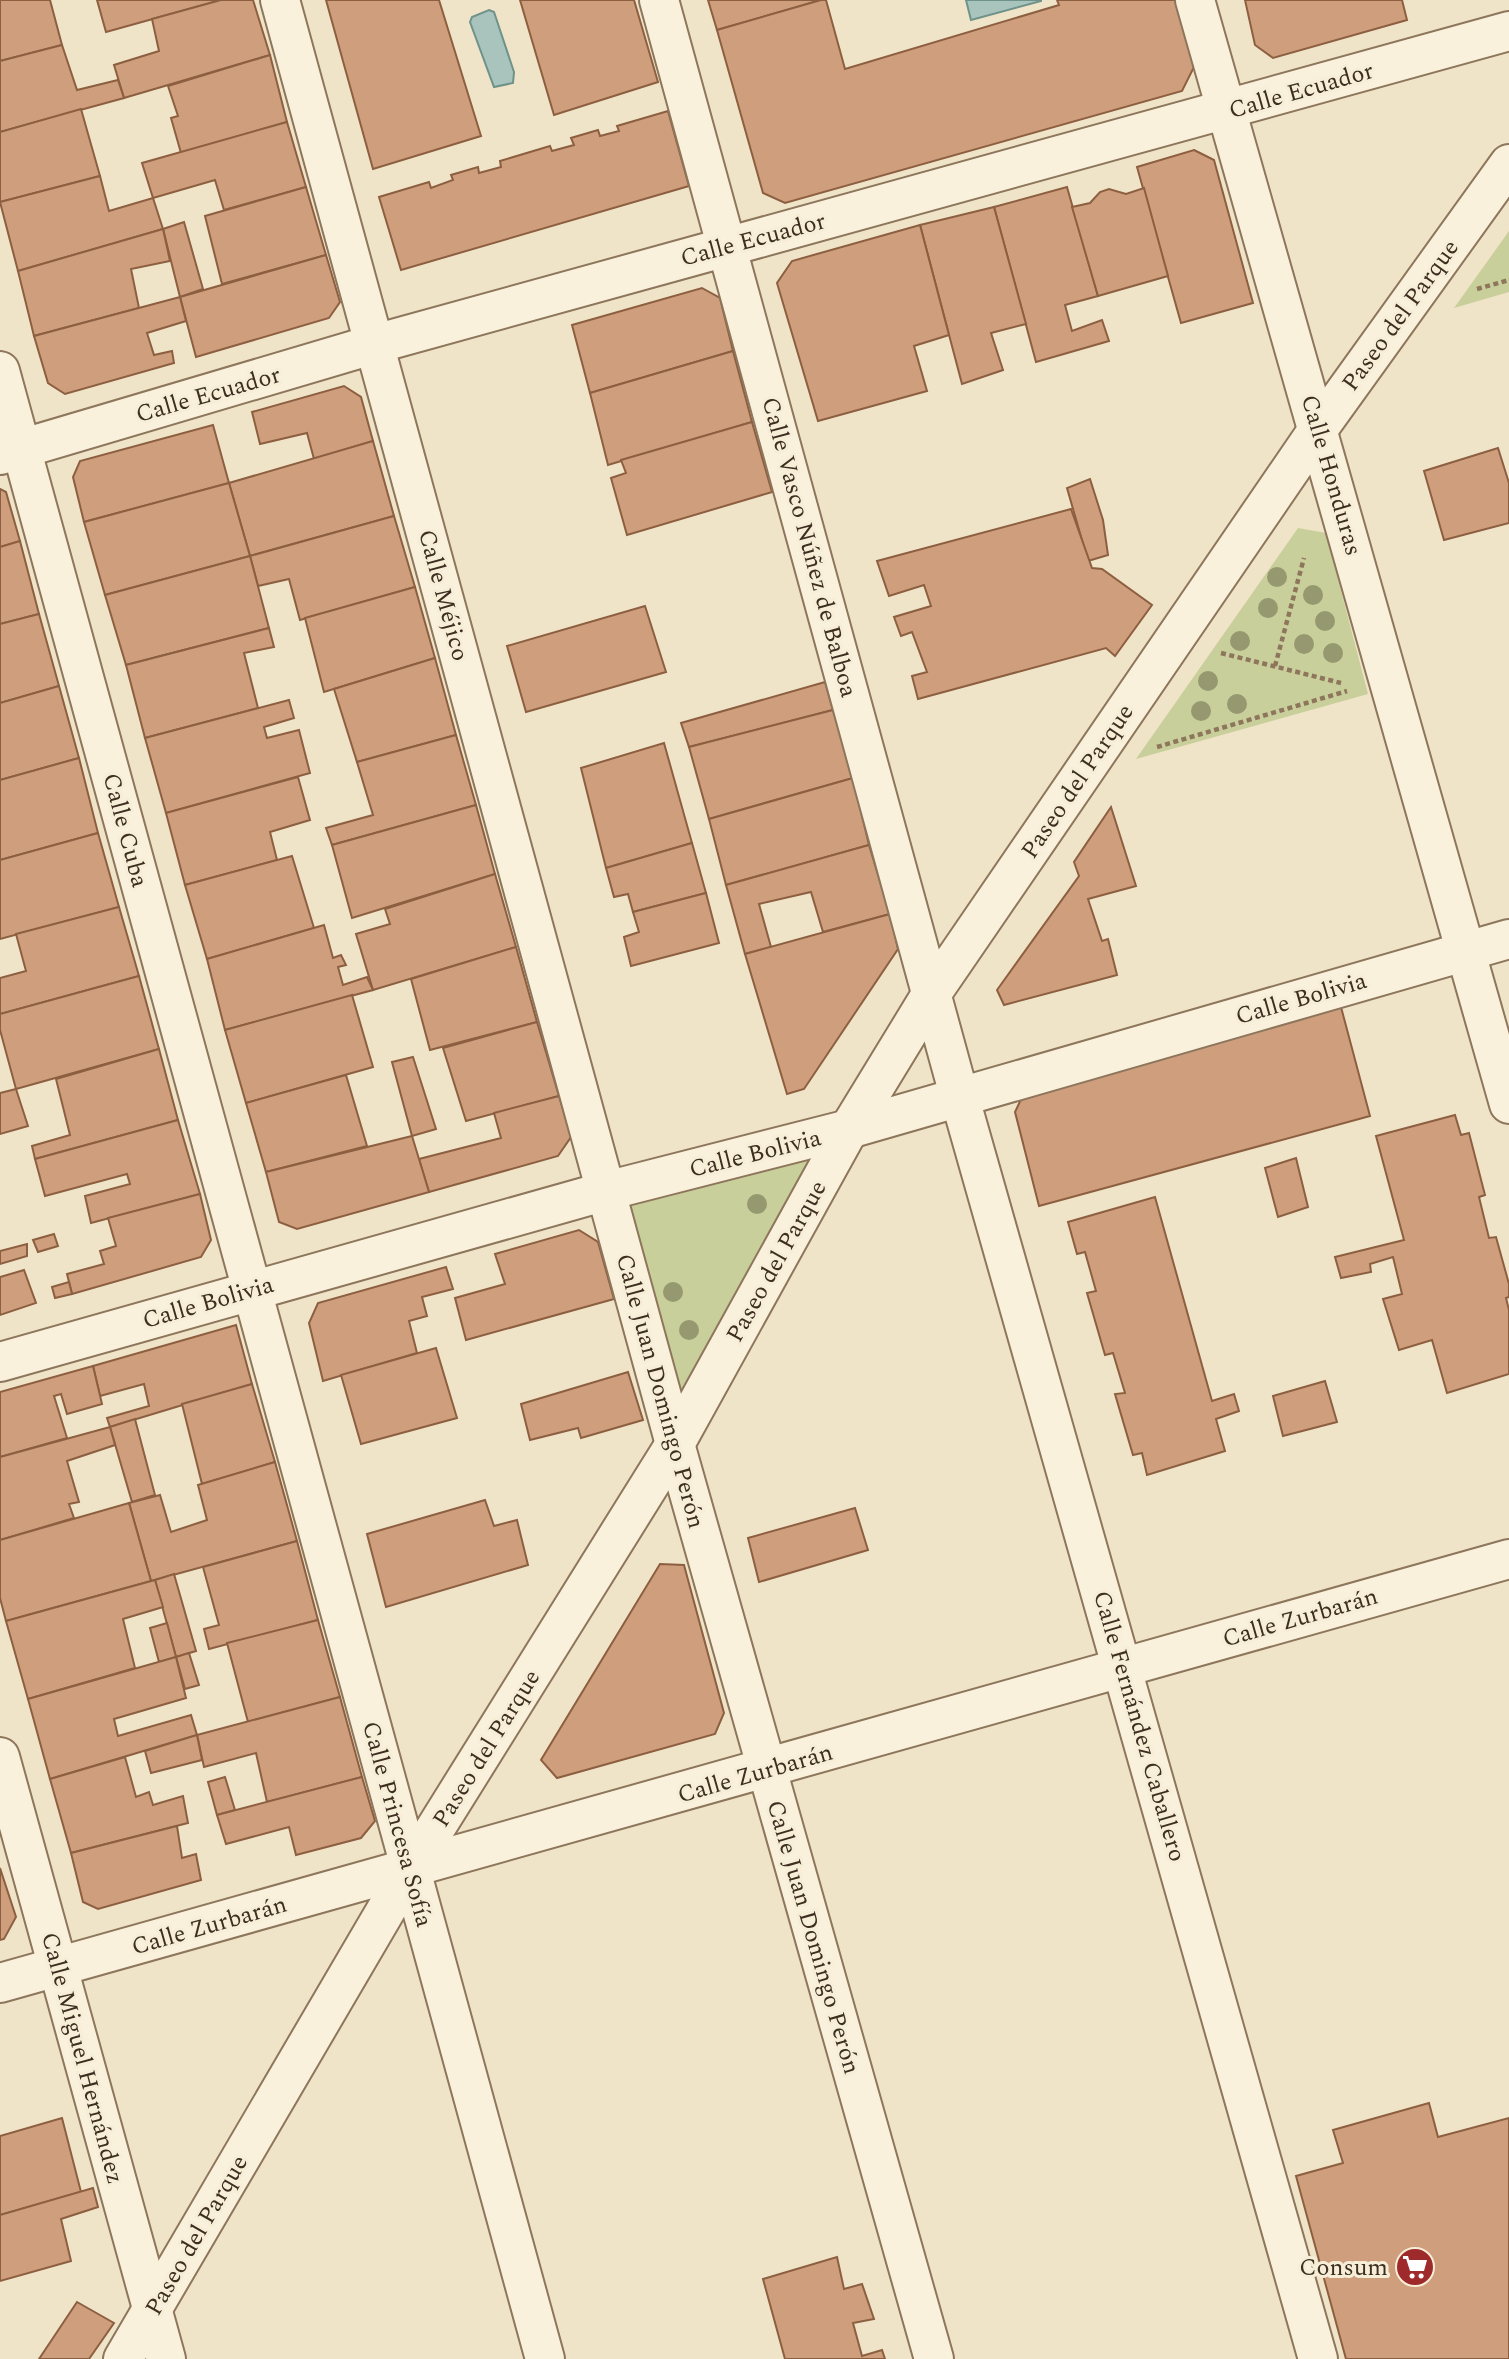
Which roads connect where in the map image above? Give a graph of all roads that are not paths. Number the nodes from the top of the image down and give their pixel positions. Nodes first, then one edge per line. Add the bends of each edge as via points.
1 (280, 0) edge
2 (659, 0) edge
3 (1195, 0) edge
4 (1509, 31) edge
5 (1226, 111) junction
6 (1509, 164) edge
7 (727, 246) junction
8 (375, 344) junction
9 (0, 371) edge
10 (1319, 428) junction
11 (11, 452) edge
12 (1509, 939) edge
13 (1465, 951) junction
14 (932, 993) junction
15 (959, 1095) junction
16 (1509, 1104) edge
17 (849, 1129) junction
18 (606, 1191) junction
19 (250, 1289) junction
20 (0, 1362) edge
21 (675, 1444) junction
22 (1509, 1559) edge
23 (1123, 1667) junction
24 (0, 1757) edge
25 (767, 1770) junction
26 (410, 1869) junction
27 (58, 1967) junction
28 (0, 1983) edge
29 (152, 2311) junction
30 (123, 2359) edge
31 (166, 2359) edge
32 (545, 2359) edge
33 (934, 2359) edge
34 (1318, 2359) edge

1 - 8 street, Calle Méjico
2 - 7 street, Calle Vasco Núñez de Balboa
3 - 5 street, Calle Honduras
4 - 5 street, Calle Ecuador
5 - 7 street, Calle Ecuador
5 - 10 street, Calle Honduras
6 - 10 street, Paseo del Parque
7 - 8 street, Calle Ecuador
7 - 14 street, Calle Vasco Núñez de Balboa
8 - 11 street, Calle Ecuador
8 - 18 street, Calle Méjico
9 - 11 street, Calle Cuba
10 - 13 street, Calle Honduras
10 - 14 street, Paseo del Parque
11 - 19 street, Calle Cuba
12 - 13 street, Calle Bolivia
13 - 15 street, Calle Bolivia
13 - 16 street, Calle Honduras
14 - 15 street, Calle Vasco Núñez de Balboa
14 - 17 street, Paseo del Parque
15 - 17 street, Calle Bolivia
15 - 23 street, Calle Fernández Caballero
17 - 18 street, Calle Bolivia
17 - 21 street, Paseo del Parque
18 - 19 street, Calle Bolivia
18 - 21 street, Calle Juan Domingo Perón
19 - 20 street, Calle Bolivia
19 - 26 street, Calle Princesa Sofía
21 - 25 street, Calle Juan Domingo Perón
21 - 26 street, Paseo del Parque
22 - 23 street, Calle Zurbarán
23 - 25 street, Calle Zurbarán
23 - 34 street, Calle Fernández Caballero
24 - 27 street, Calle Miguel Hernández
25 - 26 street, Calle Zurbarán
25 - 33 street, Calle Juan Domingo Perón
26 - 27 street, Calle Zurbarán
26 - 29 street, Paseo del Parque
26 - 32 street, Calle Princesa Sofía
27 - 28 street, Calle Zurbarán
27 - 29 street, Calle Miguel Hernández
29 - 30 street, Paseo del Parque
29 - 31 street, Calle Miguel Hernández

